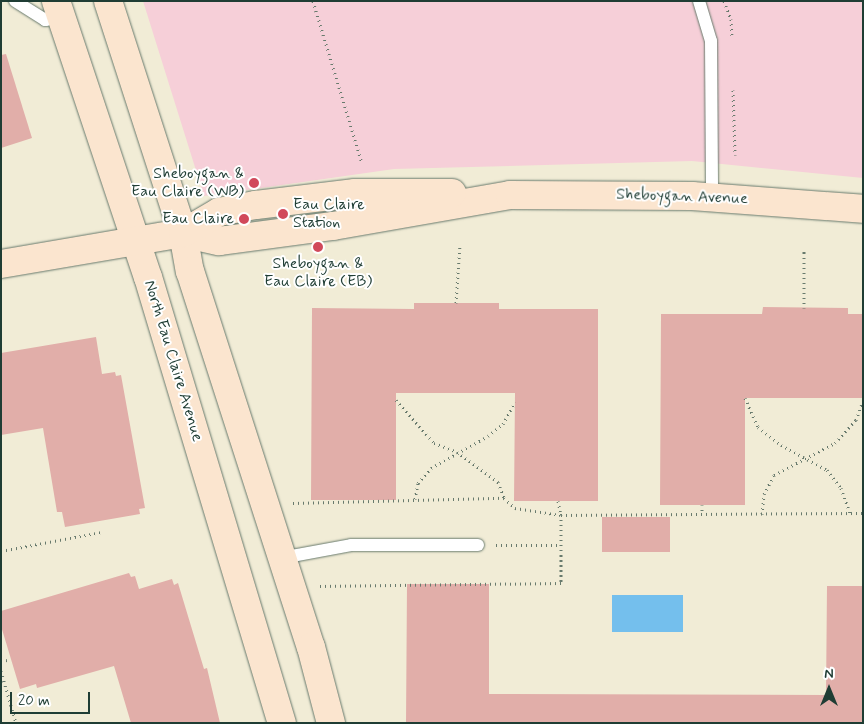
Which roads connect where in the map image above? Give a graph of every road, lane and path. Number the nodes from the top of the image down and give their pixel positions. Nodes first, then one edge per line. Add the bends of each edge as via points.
1 (15, 1) edge
2 (108, 1) edge
3 (313, 1) edge
4 (699, 1) edge
5 (58, 9) edge
6 (362, 163) dead end
7 (712, 197) junction
8 (863, 210) edge
9 (182, 233) junction
10 (136, 240) junction
11 (460, 244) dead end
12 (804, 249) dead end
13 (1, 264) edge
14 (456, 302) dead end
15 (804, 308) dead end
16 (745, 398) dead end
17 (396, 400) dead end
18 (863, 401) edge
19 (515, 402) dead end
20 (457, 452) junction
21 (804, 458) junction
22 (504, 498) junction
23 (416, 499) junction
24 (558, 501) dead end
25 (291, 503) dead end
26 (702, 505) dead end
27 (850, 513) junction
28 (863, 513) edge
29 (702, 514) junction
30 (762, 514) junction
31 (561, 515) junction
32 (102, 532) dead end
33 (478, 545) joint
34 (561, 545) junction
35 (1, 550) edge
36 (281, 558) junction
37 (318, 586) dead end
38 (7, 660) dead end
39 (1, 661) edge
40 (1, 670) edge
41 (16, 723) edge
42 (282, 723) edge
43 (331, 723) edge

1 - 5 lane via 45,20
2 - 9 street
3 - 6 path
4 - 7 lane via 711,41
5 - 10 street, North Eau Claire Avenue
7 - 8 street, Sheboygan Avenue
7 - 9 street, Sheboygan Avenue via 407,192 317,196 219,212
9 - 10 street
9 - 36 street via 190,271
10 - 13 street
10 - 42 street, North Eau Claire Avenue
11 - 14 path
12 - 15 path
16 - 21 path via 758,427
17 - 20 path via 434,443
18 - 21 path via 856,420 835,443
19 - 20 path via 503,424
20 - 22 path via 498,482
20 - 23 path via 424,476 418,483
21 - 27 path via 827,470 841,488
21 - 30 path via 774,475 764,494
22 - 23 path
22 - 31 path via 515,508
23 - 25 path
24 - 31 path
26 - 29 path
27 - 28 path
27 - 30 path
29 - 30 path
29 - 31 path
31 - 34 path
32 - 35 path
33 - 34 path
33 - 36 lane via 351,545
34 - 37 path via 561,583
36 - 43 street via 311,647
38 - 39 path
40 - 41 path

